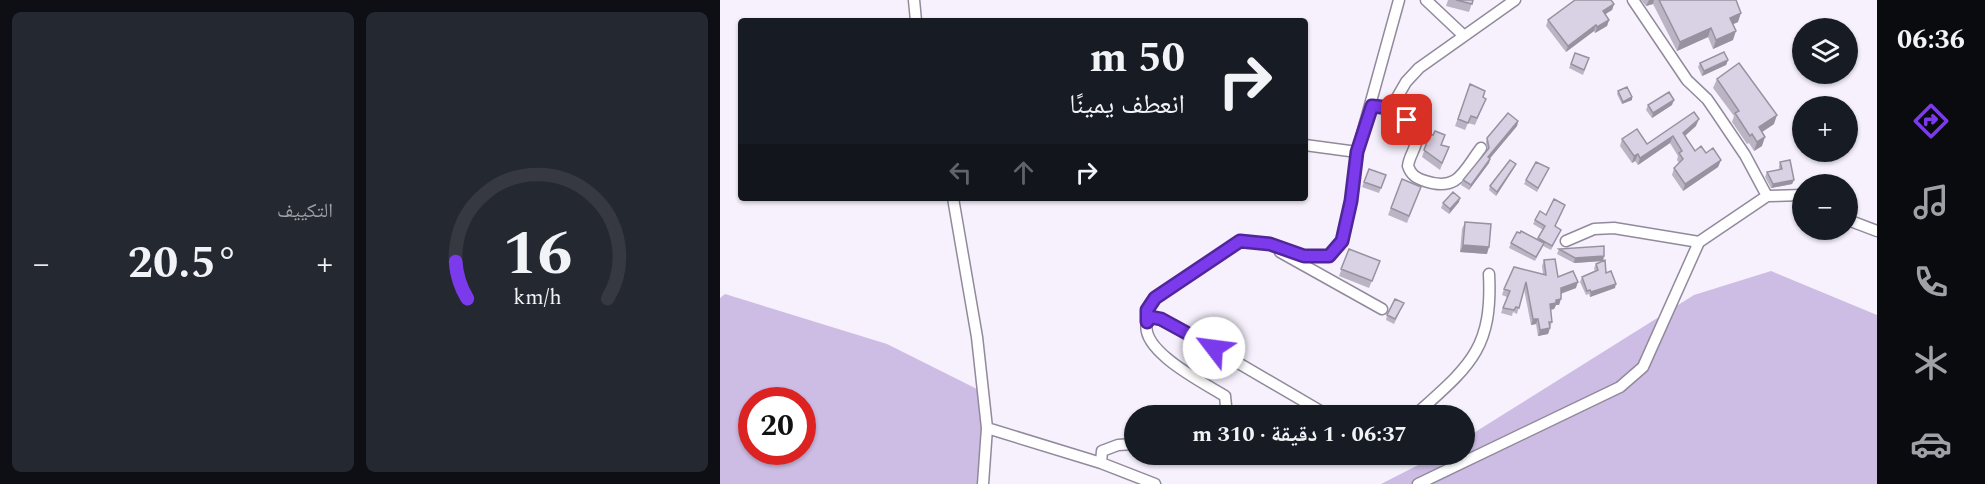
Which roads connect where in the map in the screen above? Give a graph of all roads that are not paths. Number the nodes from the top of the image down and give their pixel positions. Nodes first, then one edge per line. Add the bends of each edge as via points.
1 (914, 0) edge
2 (1399, 0) edge
3 (1426, 0) edge
4 (1515, 0) edge
5 (1633, 0) edge
6 (916, 18) edge
7 (1462, 34) junction
8 (1372, 106) junction
9 (1391, 108) junction
10 (1308, 144) edge
11 (1481, 148) dead end
12 (1357, 152) junction
13 (1792, 195) edge
14 (1767, 196) junction
15 (954, 201) edge
16 (1858, 224) edge
17 (1877, 231) edge
18 (1566, 241) dead end
19 (1698, 242) junction
20 (1270, 244) junction
21 (1489, 274) dead end
22 (1382, 309) dead end
23 (1147, 322) junction
24 (1226, 405) edge
25 (1310, 405) edge
26 (1426, 405) edge
27 (987, 428) junction
28 (1124, 445) edge
29 (1101, 462) junction
30 (983, 484) edge
31 (1155, 484) edge
32 (1418, 484) edge

1 - 6 street
2 - 8 street
3 - 7 street
4 - 7 street
5 - 14 street via 1687,80 1716,112
7 - 9 street via 1419,68
8 - 9 street
8 - 12 street
9 - 11 street via 1407,120 1417,135 1408,166 1416,178 1441,186 1457,181
10 - 12 street
12 - 20 street via 1342,241 1329,256 1304,256
13 - 14 street
14 - 19 street
15 - 27 street via 977,337
16 - 17 street
18 - 19 street via 1594,230 1614,228
19 - 32 street via 1643,367 1633,377 1620,387
20 - 22 street
20 - 23 street via 1240,241 1155,298 1147,310
21 - 26 street via 1489,320 1476,353 1466,370
23 - 24 street via 1150,338 1169,362 1226,396
23 - 25 street via 1151,317 1175,326
27 - 29 street
27 - 30 street
28 - 29 street via 1102,451
29 - 31 street

